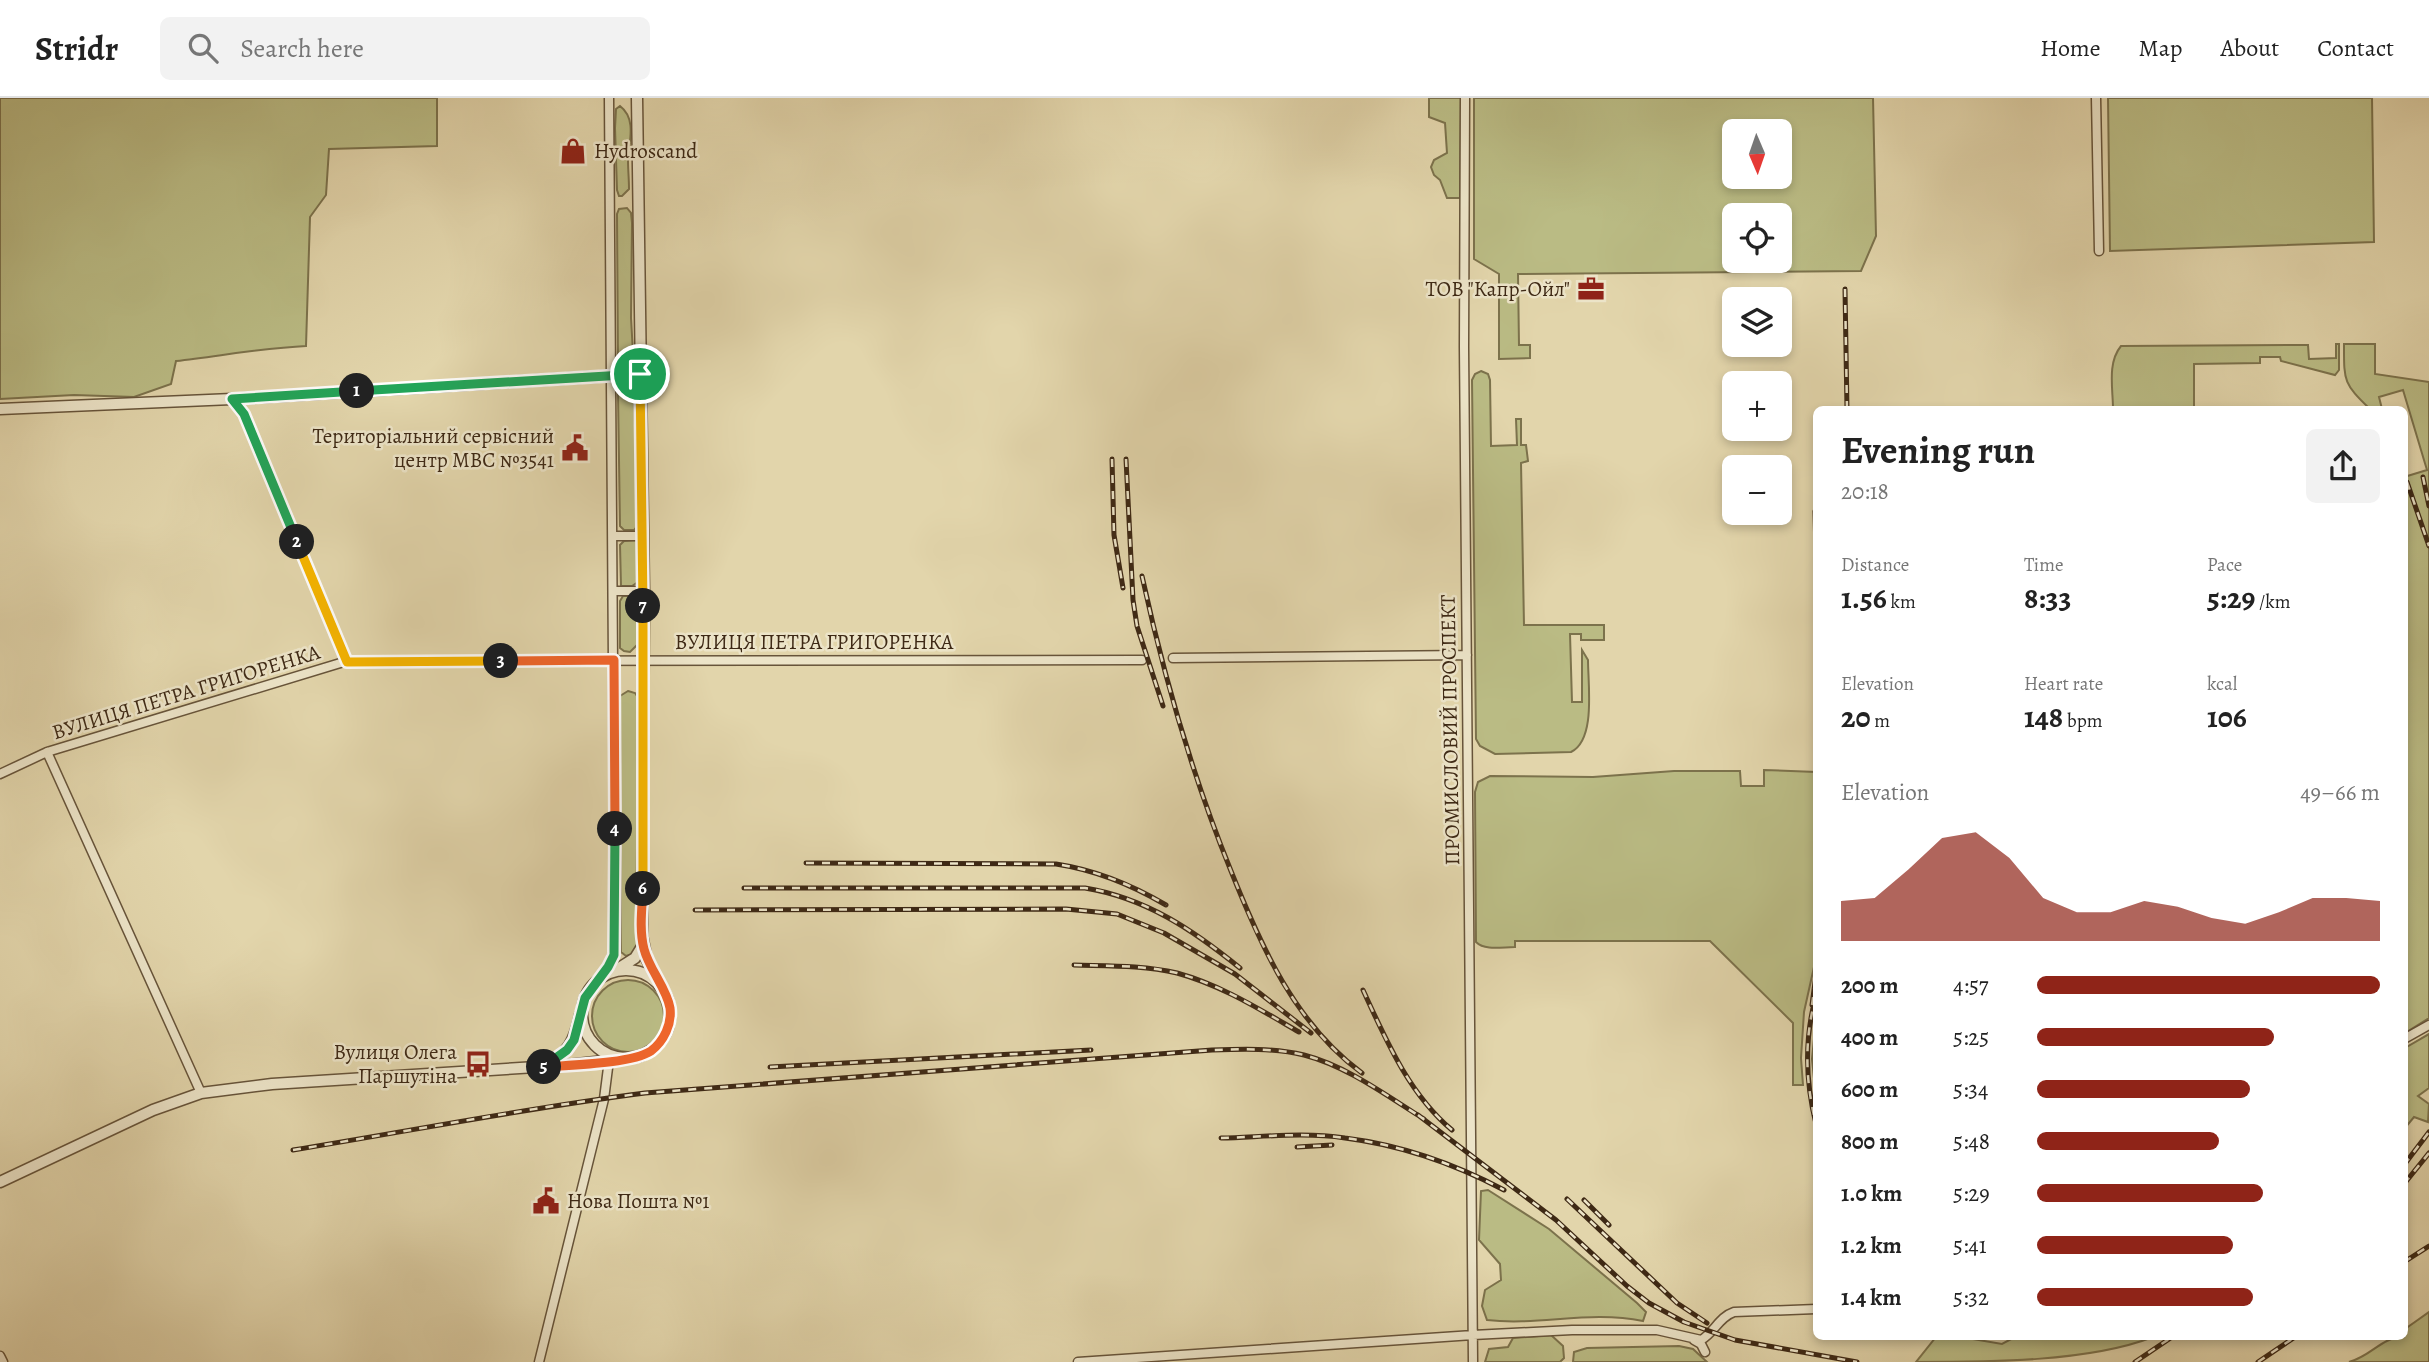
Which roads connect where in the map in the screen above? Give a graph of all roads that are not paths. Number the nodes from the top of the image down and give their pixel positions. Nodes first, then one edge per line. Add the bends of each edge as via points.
1 (609, 98) edge
2 (637, 98) edge
3 (1465, 98) edge
4 (2096, 98) edge
5 (2099, 251) dead end
6 (640, 374) junction
7 (612, 375) junction
8 (232, 399) junction
9 (0, 409) edge
10 (613, 536) junction
11 (642, 536) junction
12 (614, 591) junction
13 (643, 591) junction
14 (1467, 655) junction
15 (1173, 658) dead end
16 (643, 659) junction
17 (614, 660) junction
18 (1142, 660) dead end
19 (347, 662) junction
20 (47, 752) junction
21 (0, 774) edge
22 (643, 945) junction
23 (612, 972) junction
24 (660, 985) junction
25 (592, 986) junction
26 (582, 1008) junction
27 (2429, 1025) edge
28 (2408, 1037) edge
29 (608, 1058) junction
30 (533, 1068) junction
31 (201, 1093) junction
32 (0, 1182) edge
33 (1813, 1309) edge
34 (1473, 1335) junction
35 (1694, 1340) junction
36 (1705, 1352) dead end
37 (0, 1356) edge
38 (3, 1362) edge
39 (539, 1362) edge
40 (1078, 1362) edge
41 (1473, 1362) edge

1 - 7 street
2 - 6 street
3 - 14 street, ПРОМИСЛОВИЙ ПРОСПЕКТ
4 - 5 street
6 - 7 street
6 - 11 street
7 - 8 street
7 - 10 street
8 - 9 street
8 - 19 street via 244,414
10 - 11 street
10 - 12 street
11 - 13 street
12 - 13 street
12 - 17 street
13 - 16 street
14 - 15 street
14 - 34 street, ПРОМИСЛОВИЙ ПРОСПЕКТ
16 - 17 street, ВУЛИЦЯ ПЕТРА ГРИГОРЕНКА
16 - 18 street, ВУЛИЦЯ ПЕТРА ГРИГОРЕНКА
16 - 22 street
17 - 19 street, ВУЛИЦЯ ПЕТРА ГРИГОРЕНКА
17 - 25 street via 615,948 608,967
19 - 20 street, ВУЛИЦЯ ПЕТРА ГРИГОРЕНКА
20 - 21 street, ВУЛИЦЯ ПЕТРА ГРИГОРЕНКА
20 - 31 street
22 - 23 street via 635,958
22 - 24 street
23 - 24 street via 638,971
23 - 25 street
24 - 29 street via 670,1010 662,1040 635,1057
25 - 26 street
26 - 29 street via 588,1036
26 - 30 street via 567,1050
27 - 28 street
29 - 30 street
29 - 39 street via 604,1099
30 - 31 street via 272,1083
31 - 32 street via 153,1110
33 - 35 street via 1734,1312 1706,1337
34 - 35 street via 1644,1329
34 - 40 street
34 - 41 street, ПРОМИСЛОВИЙ ПРОСПЕКТ
35 - 36 street
37 - 38 street

